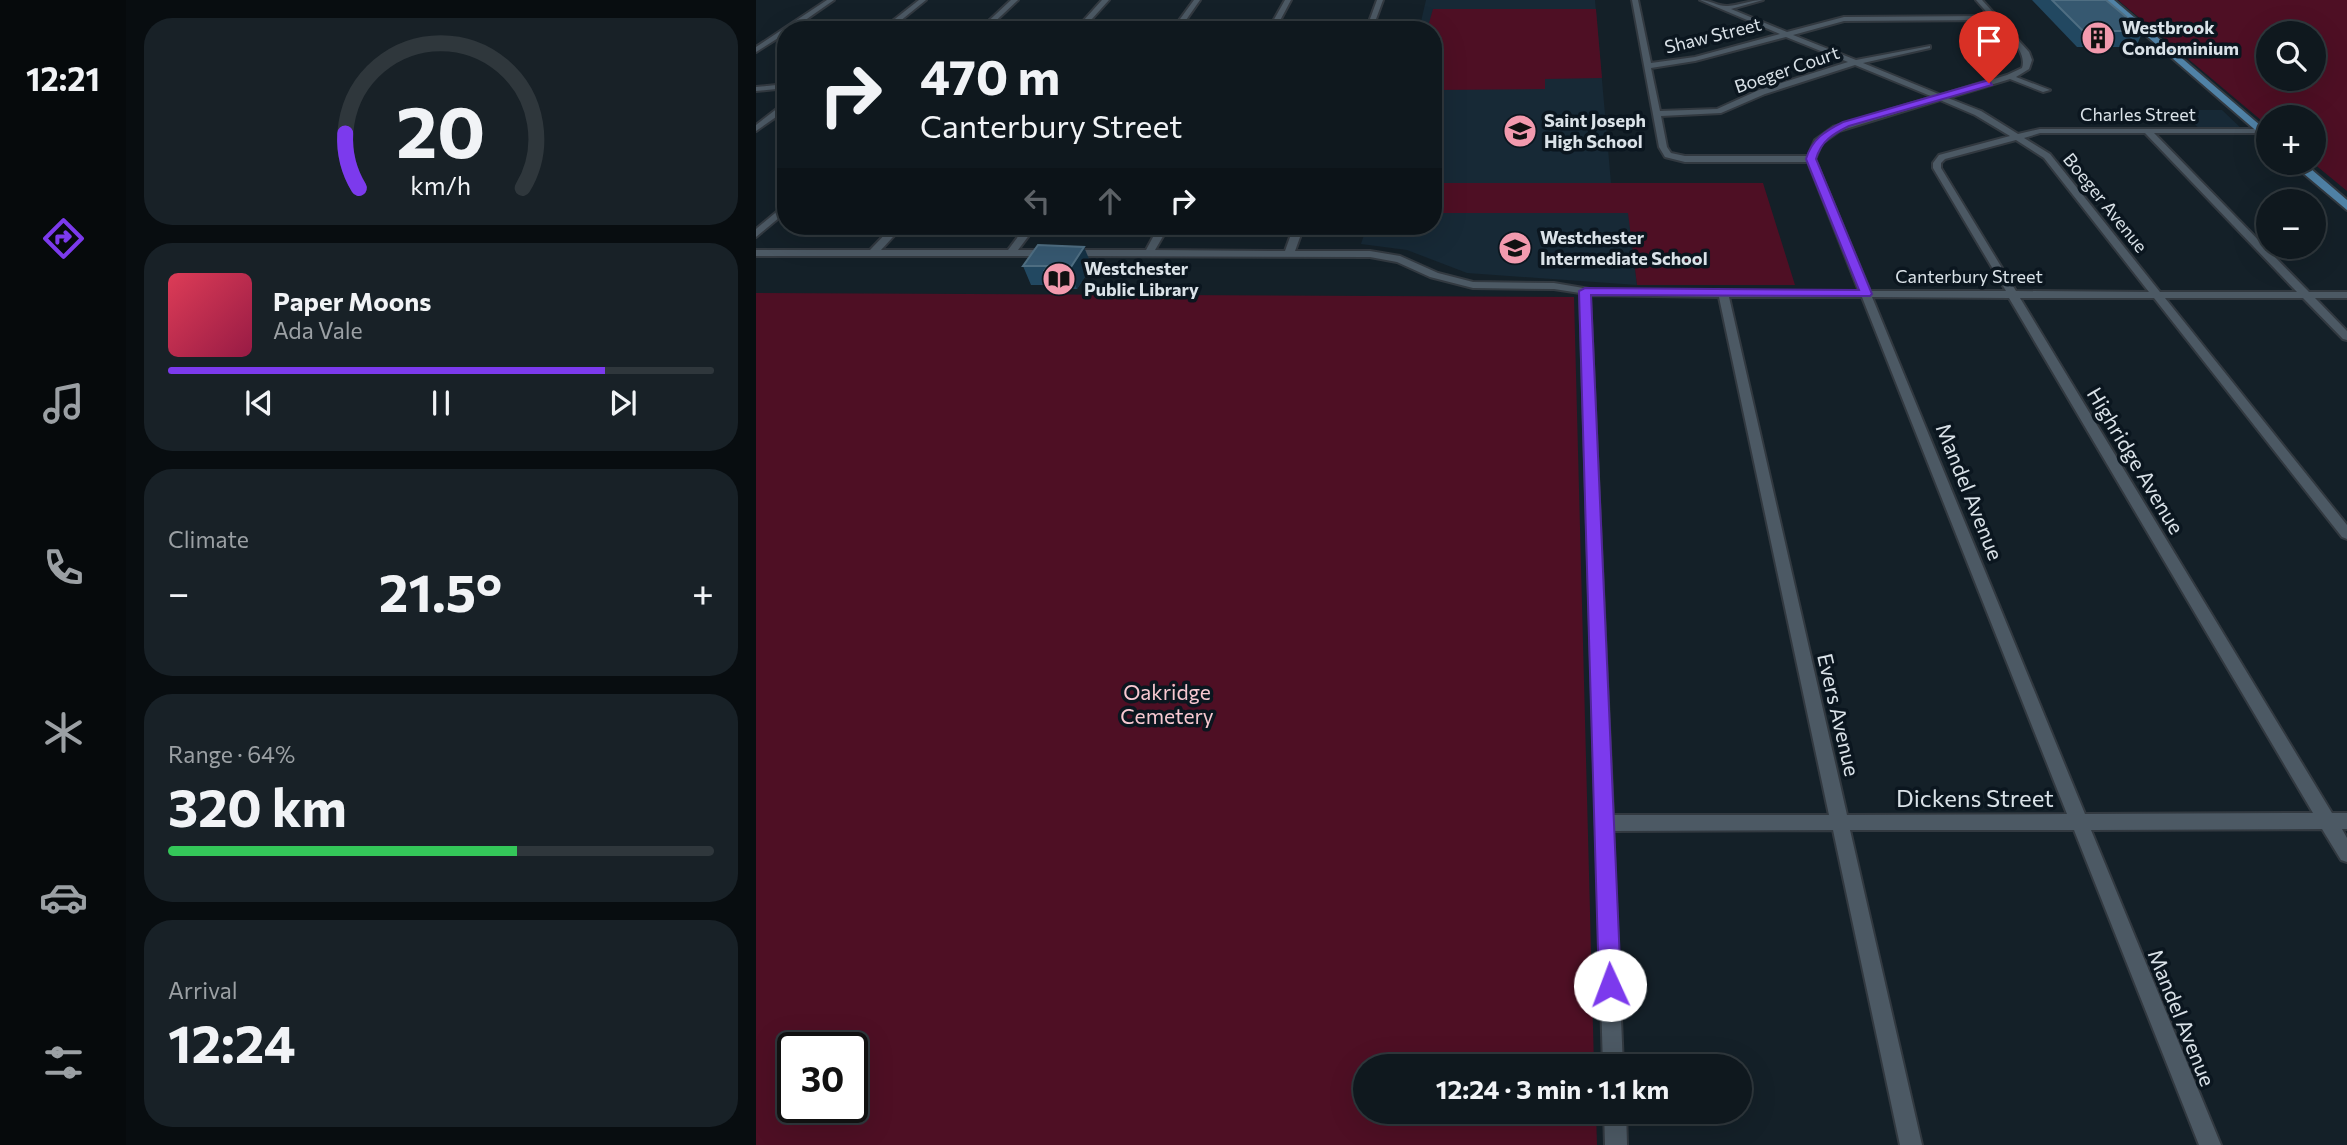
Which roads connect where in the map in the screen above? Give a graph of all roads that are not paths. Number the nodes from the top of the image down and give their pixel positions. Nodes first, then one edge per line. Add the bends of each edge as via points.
1 (831, 0) edge
2 (923, 0) edge
3 (1015, 0) edge
4 (1106, 0) edge
5 (1196, 0) edge
6 (1288, 0) edge
7 (1380, 0) edge
8 (1635, 0) edge
9 (1703, 0) edge
10 (1760, 0) edge
11 (1979, 0) edge
12 (2109, 0) edge
13 (1725, 9) junction
14 (1995, 18) junction
15 (800, 21) edge
16 (896, 21) edge
17 (992, 21) edge
18 (1086, 21) edge
19 (1181, 21) edge
20 (1276, 21) edge
21 (1373, 21) edge
22 (1786, 34) junction
23 (777, 36) edge
24 (1928, 47) dead end
25 (756, 50) edge
26 (1857, 62) junction
27 (1647, 66) junction
28 (2010, 77) junction
29 (777, 87) edge
30 (756, 89) edge
31 (2046, 90) dead end
32 (1942, 97) junction
33 (777, 113) edge
34 (1656, 114) junction
35 (2256, 127) edge
36 (756, 129) edge
37 (2147, 131) junction
38 (2256, 134) edge
39 (2018, 135) junction
40 (1811, 159) junction
41 (2311, 175) edge
42 (2347, 206) edge
43 (777, 215) edge
44 (756, 234) edge
45 (890, 235) edge
46 (1024, 235) edge
47 (1159, 235) edge
48 (1296, 235) edge
49 (756, 253) edge
50 (873, 253) junction
51 (1011, 253) junction
52 (1149, 253) junction
53 (1289, 253) junction
54 (1585, 291) junction
55 (1723, 294) junction
56 (1866, 294) junction
57 (2013, 294) junction
58 (2305, 294) junction
59 (2159, 295) junction
60 (2347, 295) edge
61 (2347, 337) edge
62 (2347, 534) edge
63 (2328, 821) junction
64 (2347, 821) edge
65 (1604, 823) junction
66 (1841, 824) junction
67 (2080, 824) junction
68 (2347, 854) edge
69 (1613, 1054) edge
70 (1615, 1124) edge
71 (1616, 1145) edge
72 (1912, 1145) edge
73 (2210, 1145) edge

1 - 15 street
2 - 16 street
3 - 17 street
4 - 18 street
5 - 19 street
6 - 20 street
7 - 21 street
8 - 27 street
9 - 13 street, Boeger Avenue
10 - 13 street
11 - 14 street
12 - 35 main road
13 - 22 street, Boeger Avenue
14 - 22 street, Shaw Street via 1856,18
14 - 28 street via 2027,56 2025,69
22 - 26 street, Boeger Avenue
22 - 27 street, Shaw Street via 1695,60
23 - 25 street
24 - 26 street, Boeger Court
26 - 32 street, Boeger Avenue
26 - 34 street, Boeger Court via 1718,111
27 - 34 street
28 - 31 street
28 - 32 street
29 - 30 street
32 - 39 street, Boeger Avenue
32 - 40 street via 1836,129 1818,142
33 - 36 street
34 - 40 street via 1665,152 1674,158
37 - 38 street, Charles Street
37 - 39 street, Charles Street
37 - 58 street
39 - 57 street, Highridge Avenue via 1950,154 1937,163
39 - 59 street, Boeger Avenue via 2057,166
40 - 56 street, Mandel Avenue
41 - 42 main road
43 - 44 street
45 - 50 street
46 - 51 street
47 - 52 street
48 - 53 street
49 - 50 street, Canterbury Street
50 - 51 street, Canterbury Street
51 - 52 street, Canterbury Street
52 - 53 street, Canterbury Street
53 - 54 street, Canterbury Street via 1387,256 1459,282
54 - 55 street, Canterbury Street
54 - 65 street
55 - 56 street, Canterbury Street
55 - 66 street, Evers Avenue
56 - 57 street, Canterbury Street
56 - 67 street, Mandel Avenue
57 - 59 street, Canterbury Street
57 - 63 street, Highridge Avenue
58 - 59 street, Canterbury Street
58 - 60 street, Canterbury Street
58 - 61 street
59 - 62 street, Boeger Avenue
63 - 64 street, Dickens Street
63 - 67 street, Dickens Street
63 - 68 street, Highridge Avenue
65 - 66 street, Dickens Street
65 - 69 street
66 - 67 street, Dickens Street
66 - 72 street, Evers Avenue
67 - 73 street, Mandel Avenue
70 - 71 street

